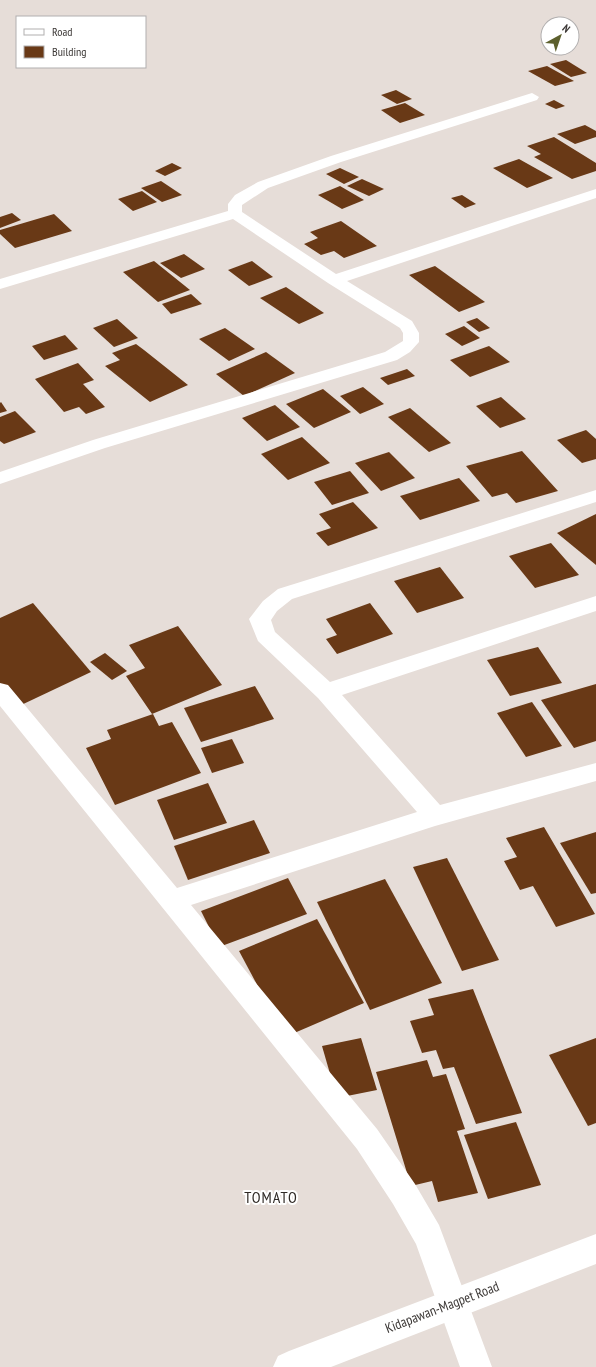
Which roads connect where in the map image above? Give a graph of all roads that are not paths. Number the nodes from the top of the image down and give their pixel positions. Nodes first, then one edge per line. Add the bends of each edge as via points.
1 (532, 97) dead end
2 (596, 193) edge
3 (235, 214) junction
4 (334, 280) junction
5 (0, 284) edge
6 (0, 478) edge
7 (596, 496) edge
8 (596, 603) edge
9 (0, 691) edge
10 (326, 692) junction
11 (596, 772) edge
12 (435, 816) junction
13 (171, 901) junction
14 (596, 1249) edge
15 (453, 1303) junction
16 (289, 1367) edge
17 (476, 1367) edge

1 - 3 street via 270,182 240,198 235,204
2 - 4 street
3 - 4 street
3 - 5 street
4 - 6 street via 406,326 411,333 411,342 391,356 98,444
7 - 10 street via 285,594 270,606 260,619 266,636
8 - 10 street
9 - 13 street
10 - 12 street
11 - 12 street
12 - 13 street
13 - 15 street via 367,1139 404,1194 428,1236
14 - 15 street, Kidapawan-Magpet Road
15 - 16 street, Kidapawan-Magpet Road
15 - 17 street

